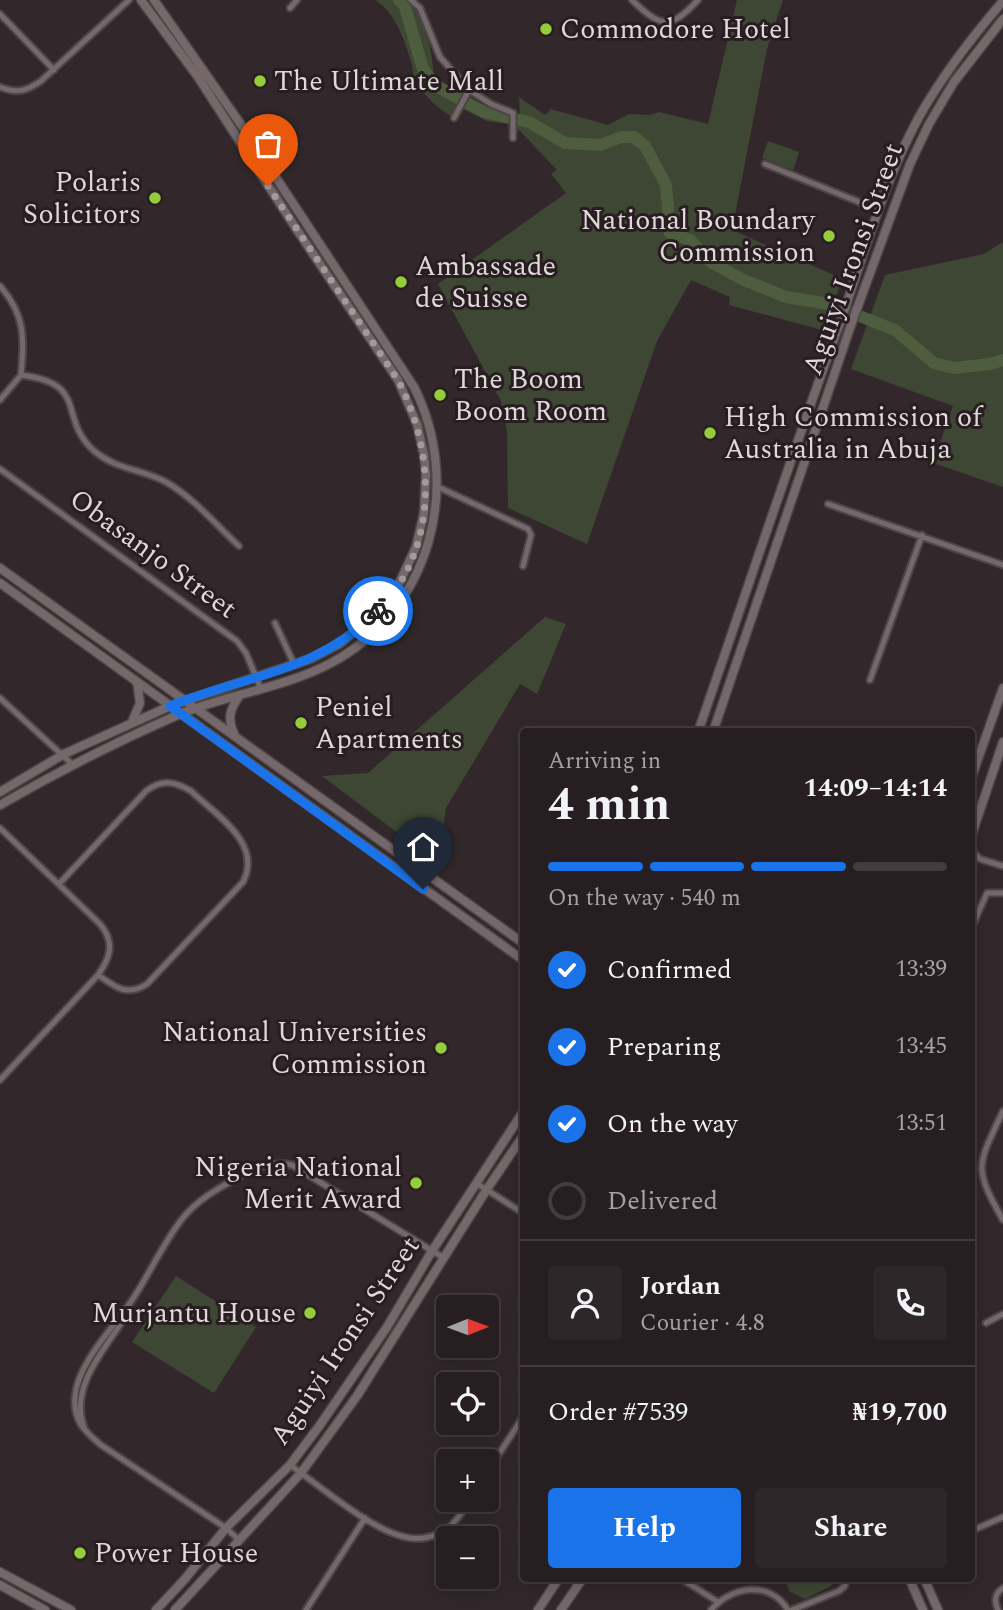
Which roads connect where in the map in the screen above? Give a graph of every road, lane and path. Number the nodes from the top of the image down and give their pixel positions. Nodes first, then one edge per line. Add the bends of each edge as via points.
1 (129, 0) edge
2 (141, 0) edge
3 (154, 0) edge
4 (297, 0) edge
5 (411, 0) edge
6 (632, 0) edge
7 (698, 0) edge
8 (1003, 1) edge
9 (290, 8) dead end
10 (0, 14) edge
11 (1003, 19) edge
12 (54, 70) junction
13 (0, 87) edge
14 (469, 90) junction
15 (454, 118) dead end
16 (513, 138) dead end
17 (765, 164) dead end
18 (879, 210) junction
19 (0, 286) edge
20 (21, 375) junction
21 (0, 400) edge
22 (0, 469) edge
23 (438, 487) junction
24 (828, 504) dead end
25 (922, 535) junction
26 (239, 546) dead end
27 (1003, 565) edge
28 (523, 566) dead end
29 (0, 568) edge
30 (0, 583) edge
31 (275, 623) dead end
32 (294, 665) junction
33 (257, 678) junction
34 (870, 680) dead end
35 (137, 682) junction
36 (1003, 688) edge
37 (261, 689) junction
38 (240, 695) junction
39 (0, 698) edge
40 (184, 700) junction
41 (3, 705) edge
42 (170, 706) junction
43 (195, 709) junction
44 (180, 714) junction
45 (132, 722) junction
46 (699, 728) edge
47 (714, 728) edge
48 (237, 739) junction
49 (1003, 742) edge
50 (64, 754) junction
51 (72, 764) junction
52 (975, 768) edge
53 (0, 792) edge
54 (0, 805) edge
55 (975, 825) edge
56 (0, 828) edge
57 (975, 853) edge
58 (980, 859) junction
59 (975, 860) edge
60 (1003, 866) edge
61 (59, 884) junction
62 (1003, 893) edge
63 (975, 920) edge
64 (520, 941) edge
65 (520, 958) edge
66 (98, 975) junction
67 (0, 1080) edge
68 (1003, 1111) edge
69 (520, 1117) edge
70 (520, 1140) edge
71 (476, 1183) junction
72 (487, 1189) junction
73 (520, 1211) edge
74 (1003, 1220) edge
75 (432, 1251) junction
76 (443, 1258) junction
77 (1003, 1314) edge
78 (986, 1323) dead end
79 (520, 1422) edge
80 (499, 1454) edge
81 (290, 1465) junction
82 (301, 1473) junction
83 (462, 1512) edge
84 (1003, 1517) edge
85 (365, 1518) junction
86 (226, 1528) junction
87 (975, 1529) edge
88 (239, 1540) junction
89 (0, 1572) edge
90 (556, 1582) edge
91 (580, 1582) edge
92 (686, 1582) edge
93 (846, 1582) edge
94 (911, 1582) edge
95 (926, 1582) edge
96 (0, 1586) edge
97 (1003, 1588) edge
98 (718, 1602) junction
99 (45, 1610) edge
100 (71, 1610) edge
101 (156, 1610) edge
102 (175, 1610) edge
103 (306, 1610) edge
104 (538, 1610) edge
105 (561, 1610) edge
106 (711, 1610) edge
107 (790, 1610) edge
108 (923, 1610) edge
109 (938, 1610) edge
110 (998, 1610) edge

1 - 12 street
2 - 32 main road via 198,77 398,380 421,437 426,474 424,513 403,577 386,603 352,635
3 - 23 main road via 407,374 428,418
4 - 9 street
5 - 14 street via 420,8 440,57
6 - 7 street via 649,17 672,21
8 - 18 main road, Aguiyi Ironsi Street via 920,116
10 - 12 street
11 - 47 main road, Aguiyi Ironsi Street via 954,82 909,164
12 - 13 street via 27,90
14 - 15 street
14 - 16 street via 513,113
17 - 18 street
18 - 46 main road, Aguiyi Ironsi Street
19 - 20 street via 22,323
20 - 21 street
20 - 26 street via 59,386 93,449 122,468 179,489
22 - 33 street, Obasanjo Street via 237,641
23 - 28 street via 528,529 531,535
23 - 37 main road via 423,558 387,618 331,663
24 - 25 street
25 - 27 street
25 - 34 street
29 - 40 main road
30 - 35 main road
31 - 32 street
32 - 33 main road
33 - 37 street, Obasanjo Street
33 - 40 main road
35 - 42 main road
35 - 45 main road via 140,703
36 - 52 main road
37 - 38 main road
38 - 43 main road
38 - 48 main road via 230,713
39 - 41 street
40 - 42 main road
40 - 43 main road
41 - 50 street
42 - 44 main road
42 - 45 main road
43 - 44 main road
43 - 48 main road
44 - 51 main road
44 - 65 main road
45 - 50 main road
48 - 64 main road
49 - 55 main road
50 - 51 street
50 - 53 main road
51 - 54 main road
56 - 61 street
57 - 58 street
58 - 59 street
58 - 60 street
61 - 66 street via 109,937 108,958
61 - 66 street via 146,791 165,782 191,791 246,845 249,863 243,882 147,984 123,991
62 - 63 street via 987,893
66 - 67 street
68 - 74 street via 980,1170 985,1190
69 - 71 main road, Aguiyi Ironsi Street
70 - 72 main road, Aguiyi Ironsi Street
71 - 72 street
71 - 75 main road, Aguiyi Ironsi Street
72 - 73 street
72 - 76 main road, Aguiyi Ironsi Street
75 - 76 street
75 - 81 main road, Aguiyi Ironsi Street via 354,1377
75 - 86 street via 283,1163 244,1174 218,1188 181,1219 90,1359 77,1384 75,1416 87,1433
76 - 82 main road, Aguiyi Ironsi Street via 357,1396
77 - 78 street
79 - 80 street
81 - 82 street
81 - 86 main road, Aguiyi Ironsi Street
82 - 85 street
82 - 88 main road, Aguiyi Ironsi Street
83 - 85 street via 445,1531 421,1539 395,1534
84 - 87 street
85 - 103 street
86 - 88 street
86 - 101 main road, Aguiyi Ironsi Street
88 - 102 main road, Aguiyi Ironsi Street
89 - 100 main road
90 - 104 main road
91 - 105 main road
92 - 98 street
93 - 107 street via 839,1591
94 - 108 main road
95 - 109 main road
96 - 99 main road
97 - 110 street via 996,1595
98 - 106 street
98 - 107 street via 751,1589 773,1595

